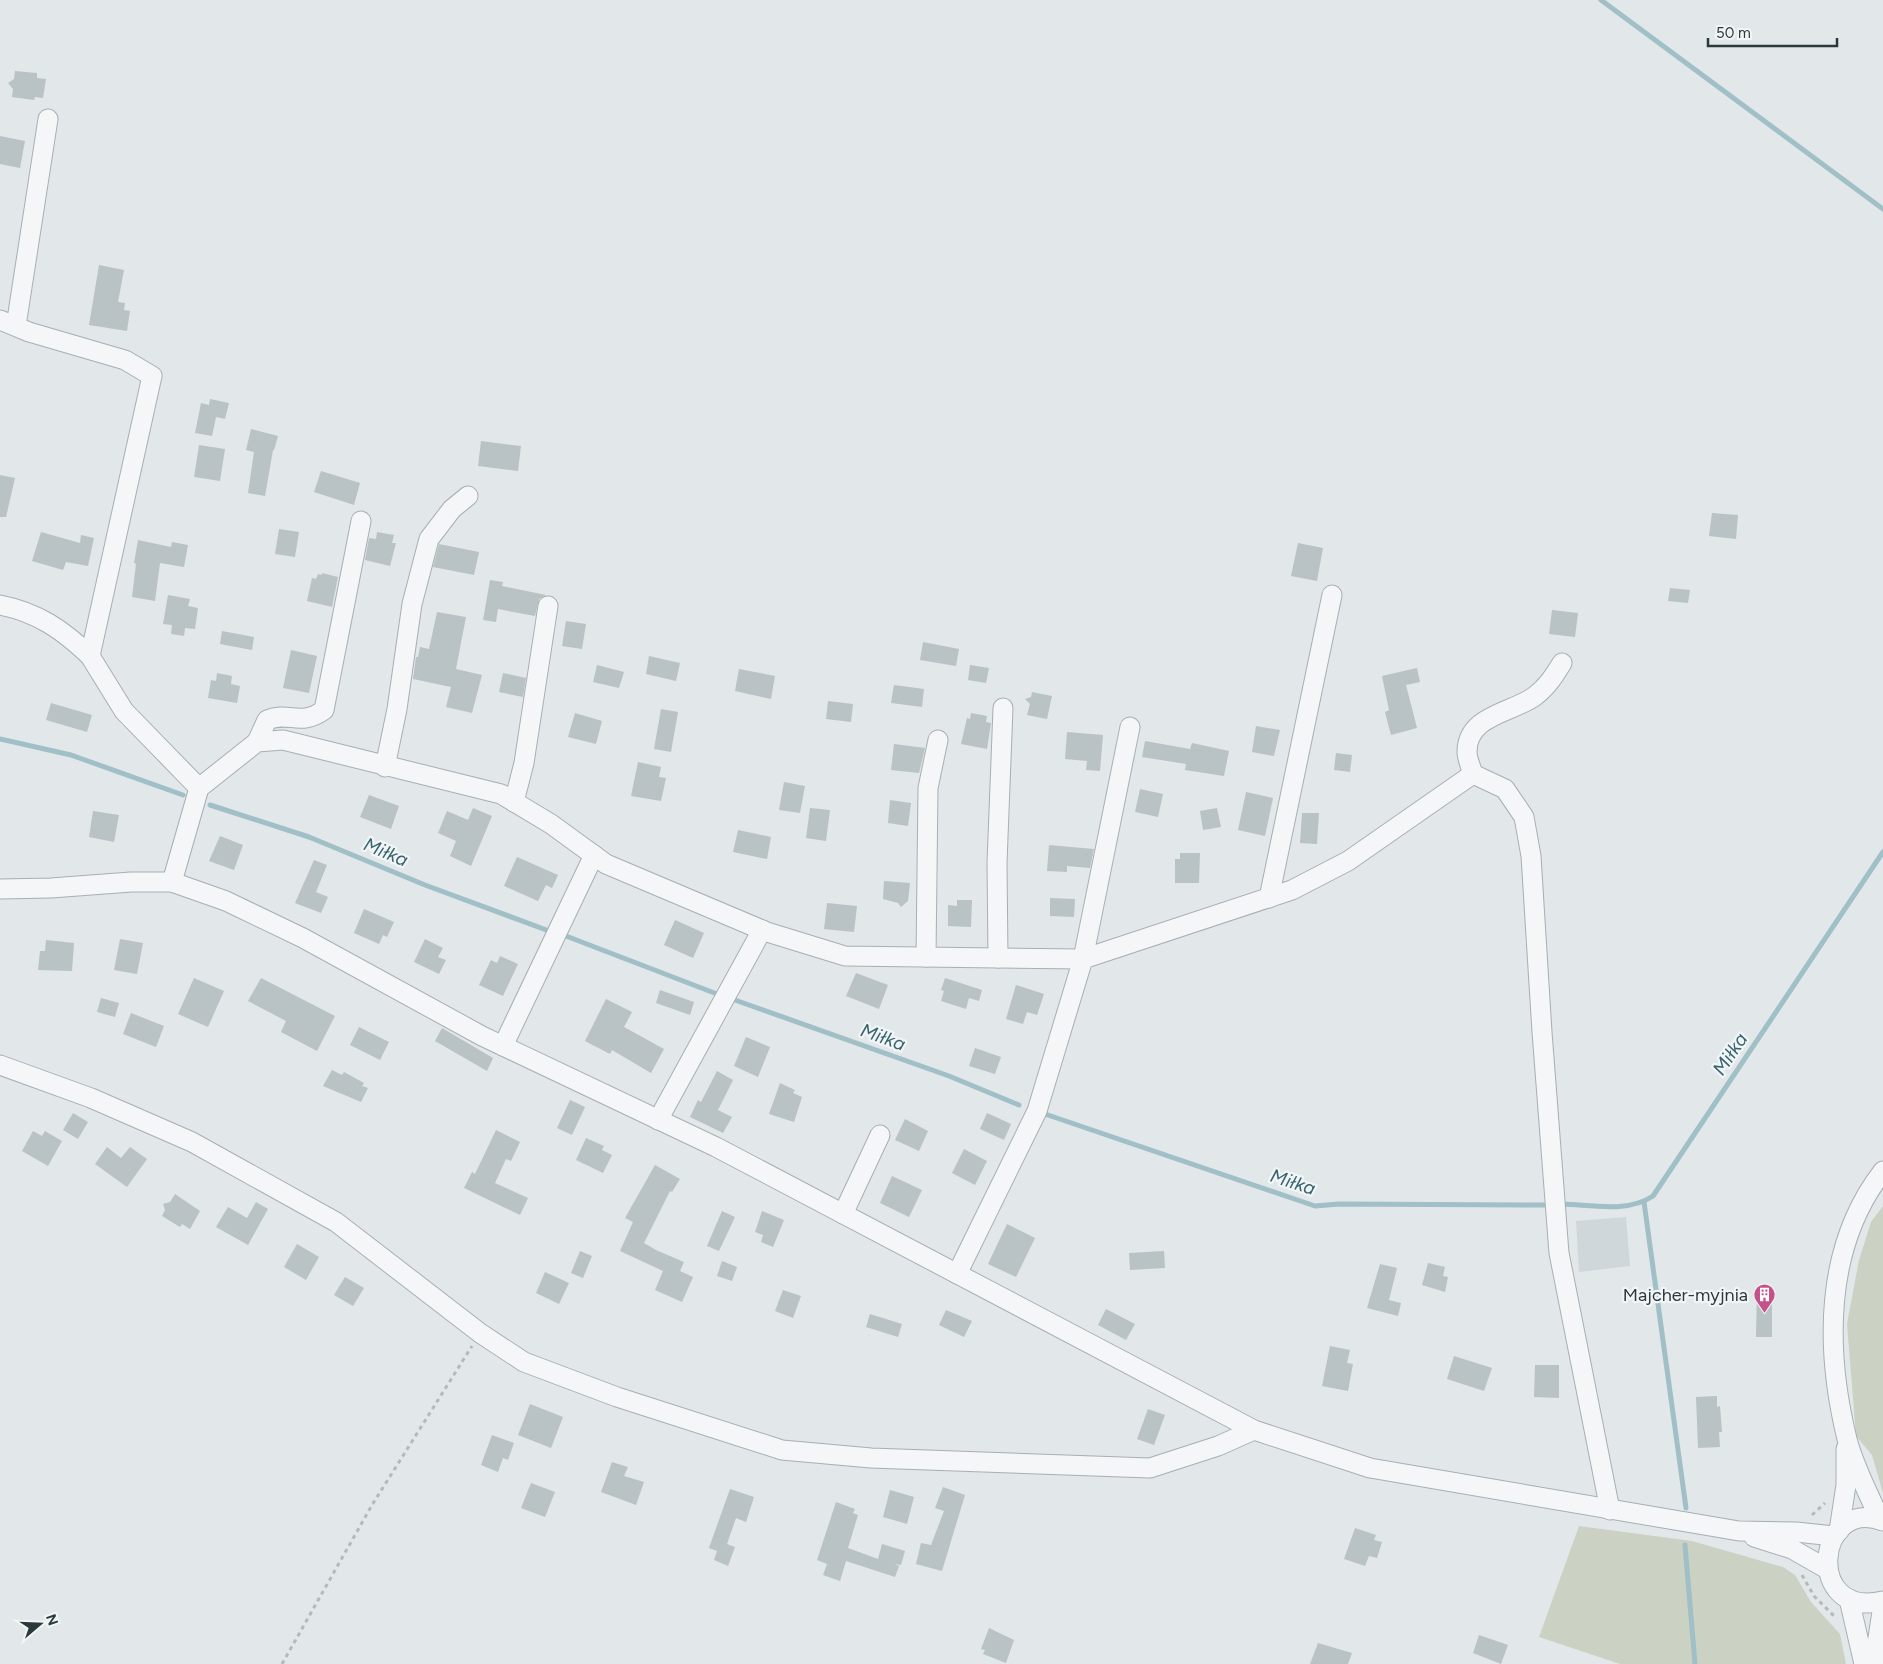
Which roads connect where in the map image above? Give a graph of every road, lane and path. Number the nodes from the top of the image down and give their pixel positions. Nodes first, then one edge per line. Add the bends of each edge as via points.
1 (48, 119) dead end
2 (8, 323) edge
3 (468, 496) dead end
4 (361, 521) dead end
5 (1332, 595) dead end
6 (0, 605) edge
7 (548, 606) dead end
8 (90, 656) junction
9 (1562, 663) dead end
10 (1003, 708) dead end
11 (1130, 727) dead end
12 (938, 740) dead end
13 (257, 742) junction
14 (385, 767) junction
15 (1473, 774) junction
16 (199, 788) junction
17 (514, 802) junction
18 (594, 856) junction
19 (172, 882) junction
20 (0, 889) edge
21 (1269, 898) junction
22 (762, 930) junction
23 (926, 957) junction
24 (998, 958) junction
25 (1083, 959) junction
26 (504, 1046) junction
27 (0, 1065) edge
28 (658, 1120) junction
29 (880, 1135) dead end
30 (1883, 1171) edge
31 (843, 1214) junction
32 (957, 1274) junction
33 (480, 1333) junction
34 (1254, 1430) junction
35 (1847, 1441) junction
36 (1826, 1502) dead end
37 (1610, 1510) junction
38 (1805, 1520) dead end
39 (1882, 1520) edge
40 (1739, 1531) junction
41 (1836, 1534) junction
42 (1798, 1568) dead end
43 (1827, 1569) junction
44 (1849, 1599) junction
45 (1883, 1601) edge
46 (1883, 1605) edge
47 (1837, 1619) dead end
48 (282, 1664) edge
49 (1864, 1664) edge
50 (1874, 1664) edge

1 - 2 street
2 - 8 street via 125,360 152,376
3 - 14 street via 452,509 430,538 412,604
4 - 13 street via 324,710 312,718 280,715 267,720
5 - 21 street
6 - 8 street via 24,610 68,634
7 - 17 street via 524,762
8 - 16 street via 124,711
9 - 15 street via 1551,682 1534,697 1487,719 1470,735 1467,752
10 - 24 street via 997,864
11 - 25 street
12 - 23 street via 928,788
13 - 14 street via 283,740
13 - 16 street
14 - 17 street via 501,794
15 - 21 street via 1348,861 1292,890
15 - 37 street via 1505,789 1524,816 1526,826 1531,856 1559,1253
16 - 19 street
17 - 18 street
18 - 22 street
18 - 26 street
19 - 20 street
19 - 26 street via 226,901 303,938
21 - 25 street
22 - 23 street via 845,956
22 - 28 street
23 - 24 street
24 - 25 street
25 - 32 street via 1037,1111
26 - 28 street
27 - 33 street via 90,1098 192,1142 328,1218
28 - 31 street
29 - 31 street
30 - 35 street via 1870,1188 1850,1229 1834,1294 1834,1344
31 - 32 street
32 - 34 street
33 - 34 street via 524,1362 617,1397 782,1450 871,1458 1150,1468 1218,1446
33 - 48 path via 372,1505
34 - 37 street via 1370,1468
35 - 39 street
35 - 41 street via 1846,1485
36 - 38 path
37 - 40 street
39 - 41 street via 1854,1521
40 - 41 street
40 - 43 street via 1792,1549
41 - 43 street via 1827,1552
42 - 47 path via 1814,1596
43 - 44 street via 1834,1586
44 - 45 street via 1872,1604
44 - 49 street
46 - 50 street

